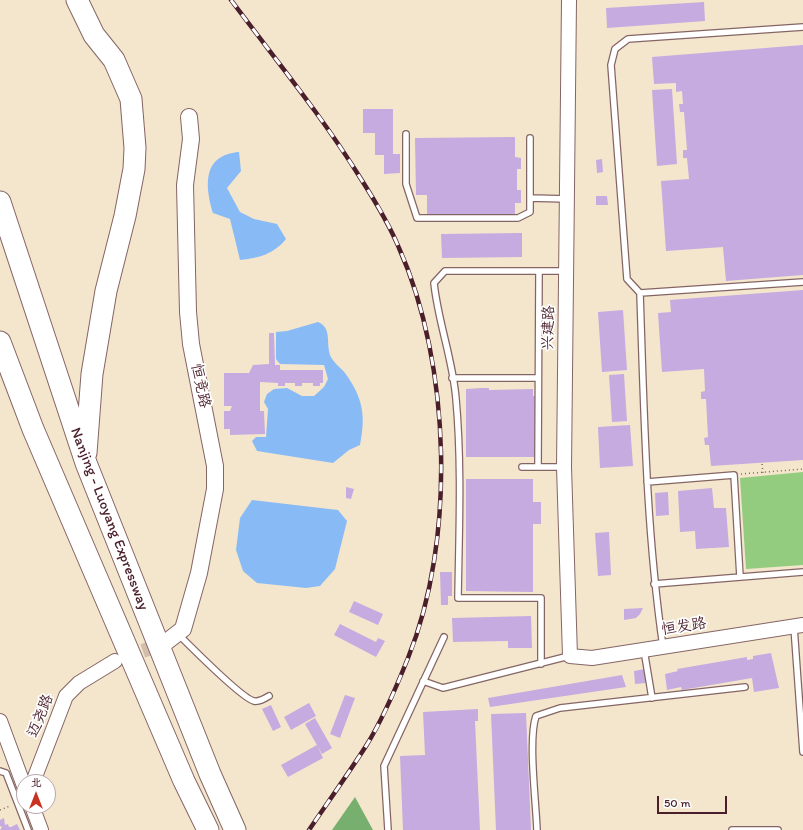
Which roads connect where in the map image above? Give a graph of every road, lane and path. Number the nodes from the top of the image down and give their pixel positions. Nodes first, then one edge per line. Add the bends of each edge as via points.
1 (77, 0) edge
2 (569, 0) edge
3 (803, 27) edge
4 (189, 117) dead end
5 (406, 134) dead end
6 (530, 138) dead end
7 (530, 198) junction
8 (567, 199) junction
9 (0, 202) edge
10 (539, 271) junction
11 (566, 271) junction
12 (803, 282) edge
13 (640, 293) junction
14 (0, 342) edge
15 (452, 378) junction
16 (538, 378) junction
17 (86, 463) junction
18 (762, 464) dead end
19 (522, 467) dead end
20 (538, 467) junction
21 (564, 467) junction
22 (803, 469) edge
23 (763, 472) junction
24 (734, 475) junction
25 (647, 482) junction
26 (803, 572) edge
27 (740, 577) junction
28 (654, 584) junction
29 (799, 626) edge
30 (444, 637) dead end
31 (171, 638) joint
32 (663, 647) junction
33 (644, 650) junction
34 (570, 656) junction
35 (115, 661) tunnel mouth
36 (541, 664) junction
37 (423, 681) junction
38 (745, 687) dead end
39 (269, 696) dead end
40 (652, 698) junction
41 (801, 714) edge
42 (0, 721) edge
43 (803, 752) edge
44 (0, 771) edge
45 (20, 774) edge
46 (36, 774) edge
47 (184, 781) junction
48 (16, 800) edge
49 (16, 803) edge
50 (0, 810) edge
51 (21, 814) edge
52 (35, 814) edge
53 (28, 830) edge
54 (41, 830) edge
55 (202, 830) edge
56 (208, 830) edge
57 (237, 830) edge
58 (388, 830) edge
59 (537, 830) edge
60 (732, 830) edge
61 (778, 830) edge

1 - 17 highway via 94,35 114,60 130,99 135,148 134,169 106,291 92,374
2 - 8 street, 兴建路
3 - 13 lane via 628,39 615,49 611,64 627,278
4 - 31 main road, 恒竞路 via 191,139 185,185 188,312 191,344 215,466 215,489 199,573 183,629
5 - 7 lane via 406,184 417,218 518,218 530,212
6 - 7 lane
7 - 8 lane
8 - 11 street, 兴建路
9 - 17 highway, Nanjing - Luoyang Expressway
10 - 11 lane
10 - 15 lane via 445,271 434,282 436,307
10 - 16 lane
11 - 21 street, 兴建路
12 - 13 lane
13 - 25 lane
14 - 47 highway, Nanjing - Luoyang Expressway via 33,429
15 - 16 lane
15 - 36 lane via 456,399 459,476 458,598 541,598
16 - 20 lane
17 - 57 highway, Nanjing - Luoyang Expressway via 210,774
18 - 23 path
19 - 20 lane
20 - 21 lane
21 - 34 street, 兴建路
22 - 23 path
23 - 24 path
24 - 25 lane
24 - 27 lane
25 - 28 lane
26 - 27 lane
27 - 28 lane
28 - 32 lane
29 - 32 street, 恒发路
29 - 41 lane
30 - 37 lane
31 - 39 lane via 253,701 258,702
32 - 33 street, 恒发路
33 - 34 street, 恒发路 via 592,658
33 - 40 lane
34 - 36 lane
35 - 46 street, 迈尧路 via 79,683 66,696
36 - 37 lane via 443,688
37 - 58 lane via 384,766
38 - 40 lane
40 - 59 lane via 560,708 536,716 533,724 533,743
41 - 43 lane
42 - 45 street
44 - 48 lane via 6,773
47 - 55 highway
47 - 56 highway, Nanjing - Luoyang Expressway
49 - 50 path
51 - 53 lane
52 - 54 street
60 - 61 lane

